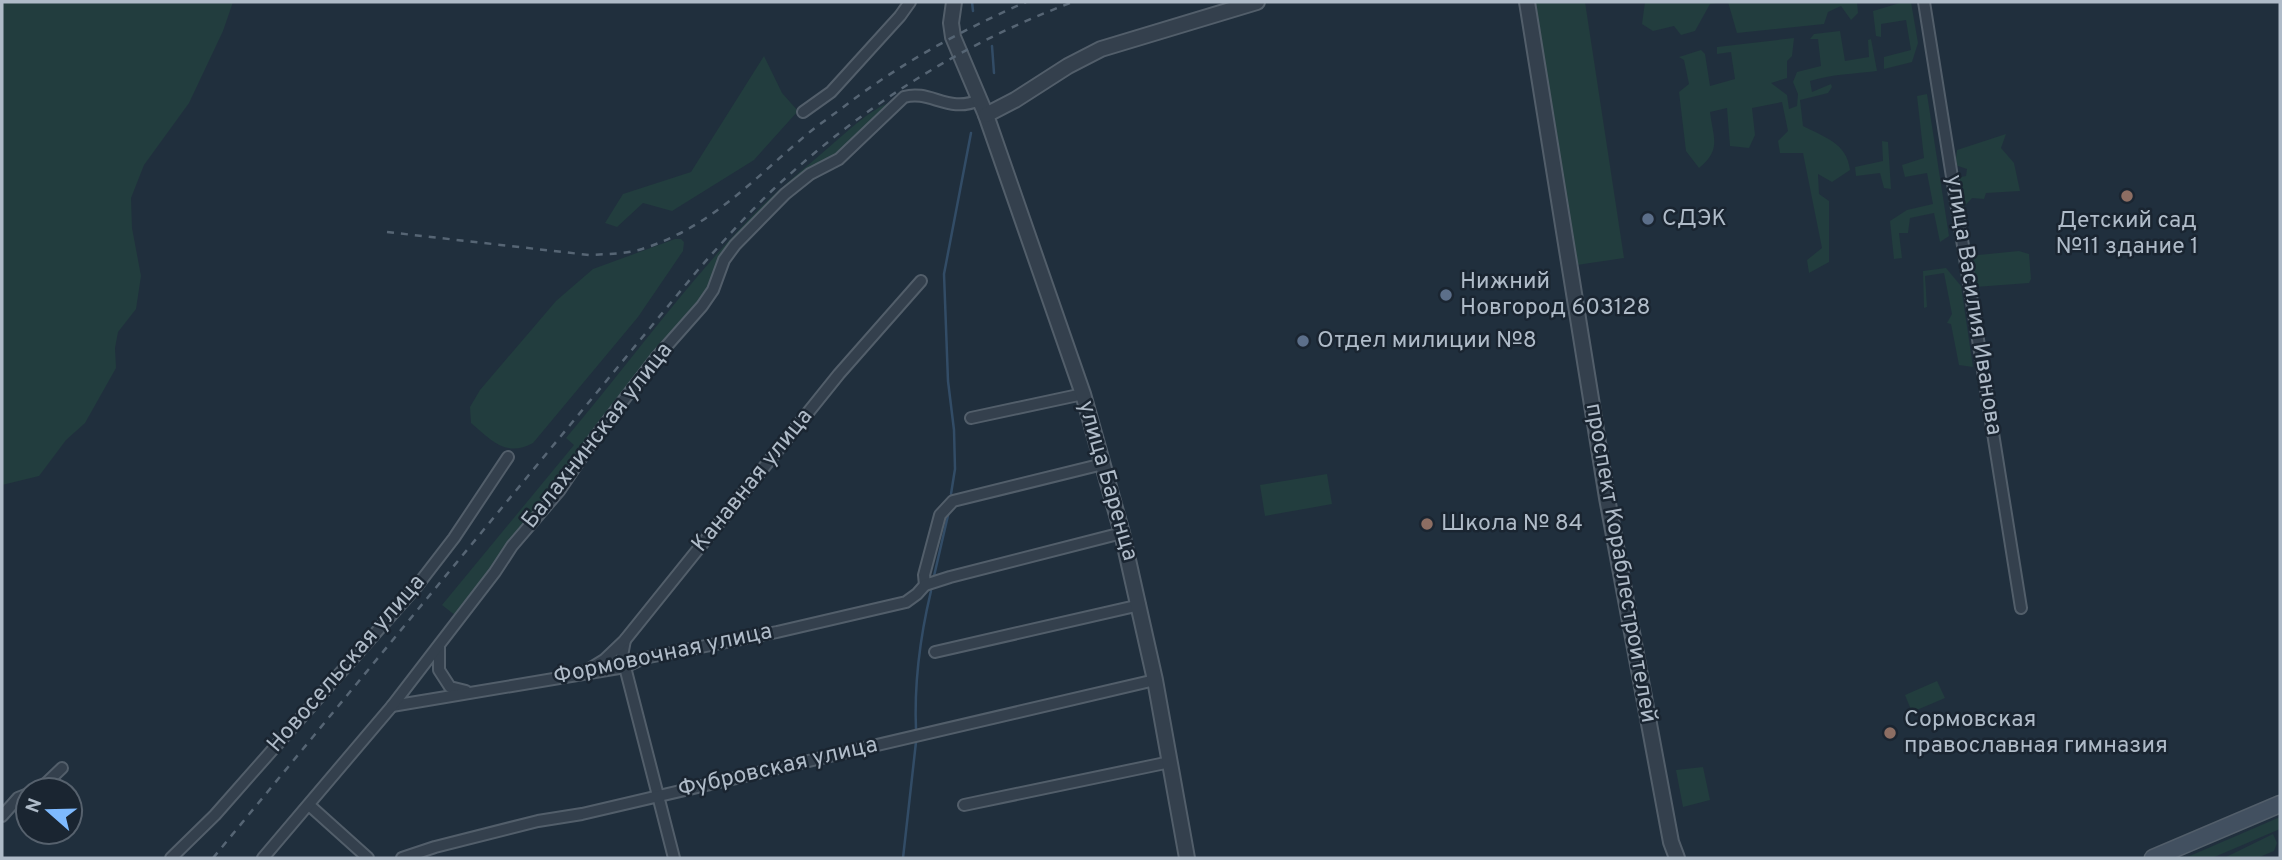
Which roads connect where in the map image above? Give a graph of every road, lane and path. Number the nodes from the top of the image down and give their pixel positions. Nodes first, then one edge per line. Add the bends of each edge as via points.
1 (910, 2) edge
2 (954, 2) edge
3 (1257, 2) edge
4 (1527, 2) edge
5 (1924, 2) edge
6 (979, 100) junction
7 (803, 112) dead end
8 (986, 115) junction
9 (921, 281) dead end
10 (1083, 394) junction
11 (971, 418) dead end
12 (508, 457) dead end
13 (1103, 464) junction
14 (1122, 533) junction
15 (925, 584) junction
16 (1140, 606) junction
17 (2021, 608) dead end
18 (625, 640) junction
19 (439, 645) junction
20 (935, 652) dead end
21 (625, 667) junction
22 (581, 674) junction
23 (1155, 680) junction
24 (468, 692) junction
25 (392, 706) junction
26 (1170, 762) junction
27 (62, 768) dead end
28 (54, 776) edge
29 (658, 795) junction
30 (14, 802) edge
31 (2280, 804) edge
32 (964, 805) dead end
33 (309, 806) junction
34 (2, 816) edge
35 (1671, 842) junction
36 (171, 858) edge
37 (263, 858) edge
38 (368, 858) edge
39 (401, 858) edge
40 (674, 858) edge
41 (1187, 858) edge
42 (1670, 858) edge
43 (1677, 858) edge
44 (2153, 858) edge

1 - 7 street via 831,92
2 - 6 street, улица Баренца via 954,37
3 - 8 street via 1088,54
4 - 35 street, проспект Кораблестроителей via 1607,498
5 - 17 street, улица Василия Иванова
6 - 8 street, улица Баренца
6 - 19 street, Балахнинская улица via 958,105 913,94 905,97 839,159 810,174 735,245 702,306 656,358
8 - 10 street, улица Баренца
9 - 18 street, Канавная улица via 839,374
10 - 11 street
10 - 13 street, улица Баренца
12 - 36 street, Новосельская улица via 417,586 215,815
13 - 14 street, улица Баренца
13 - 15 street via 953,501 940,515
14 - 15 street, Формовочная улица
14 - 16 street, улица Баренца
15 - 21 street, Формовочная улица via 906,601 644,658
16 - 20 street
16 - 23 street, улица Баренца
18 - 21 street
18 - 22 street, Канавная улица
19 - 24 street via 439,670 450,687
19 - 25 street, Балахнинская улица
21 - 22 street, Формовочная улица
21 - 29 street
22 - 24 street, Формовочная улица
23 - 26 street, улица Баренца
23 - 29 street, Фубровская улица
24 - 25 street, Формовочная улица
25 - 33 street, Балахнинская улица
26 - 32 street
26 - 41 street, улица Баренца
27 - 28 street
29 - 39 street, Фубровская улица
29 - 40 street
30 - 34 street
31 - 44 main road
33 - 37 street, Балахнинская улица
33 - 38 street
35 - 42 street
35 - 43 street, проспект Кораблестроителей

